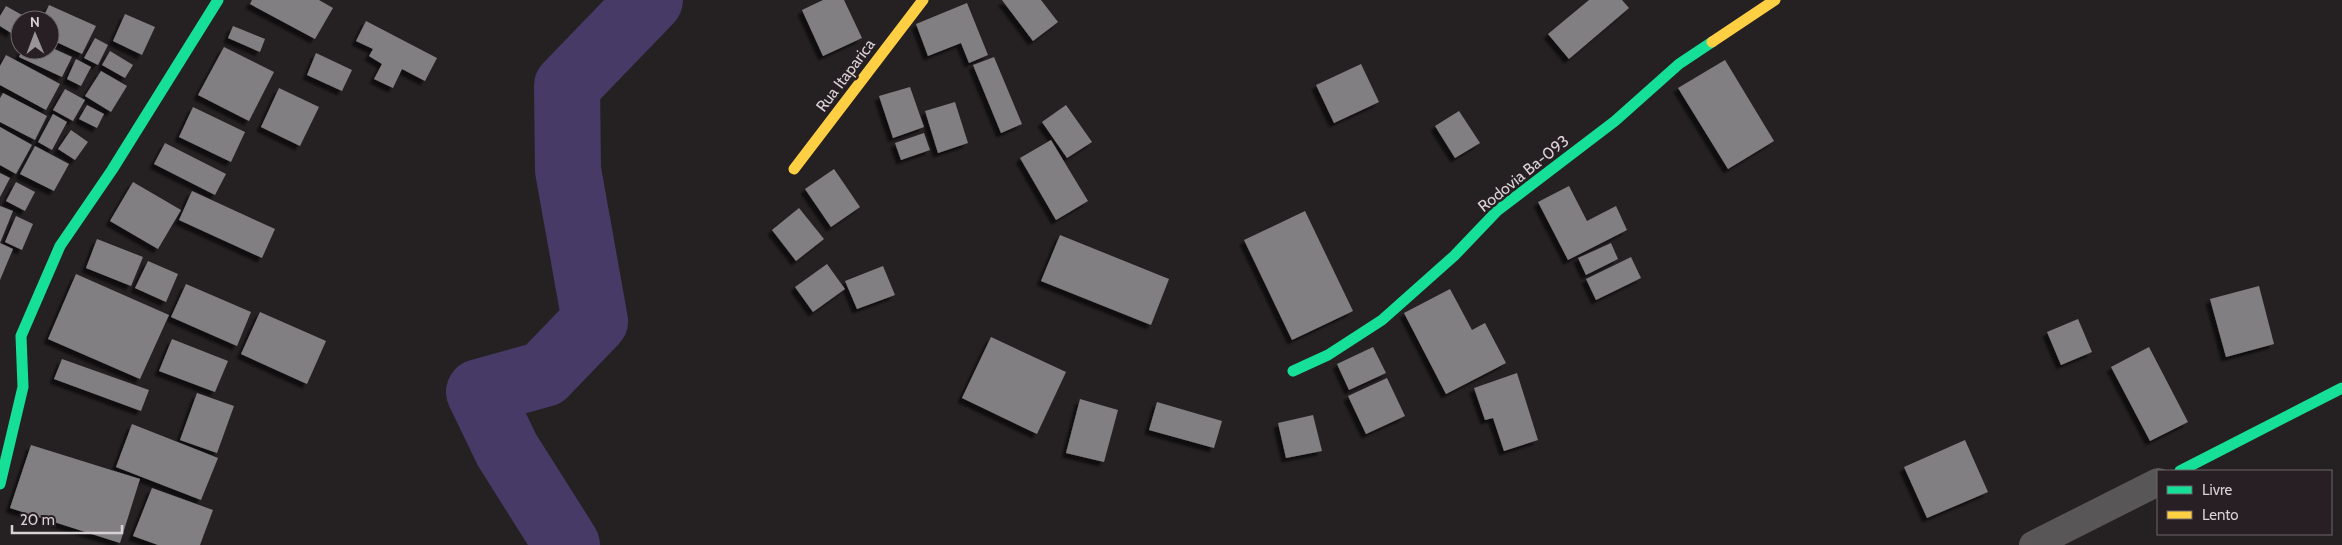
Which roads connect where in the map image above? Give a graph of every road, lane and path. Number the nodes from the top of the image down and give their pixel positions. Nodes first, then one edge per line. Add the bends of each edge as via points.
1 (218, 0) edge
2 (923, 0) edge
3 (1775, 0) edge
4 (794, 169) dead end
5 (1293, 371) dead end
6 (2342, 388) edge
7 (2182, 470) edge
8 (2157, 483) edge
9 (0, 484) edge
10 (2033, 545) edge

1 - 9 street via 112,170 60,246 21,336 23,387
2 - 4 street, Rua Itaparica
3 - 5 street, Rodovia Ba-093 via 1678,64 1615,121 1497,211 1454,256 1382,320 1328,355
6 - 7 street
8 - 10 street

